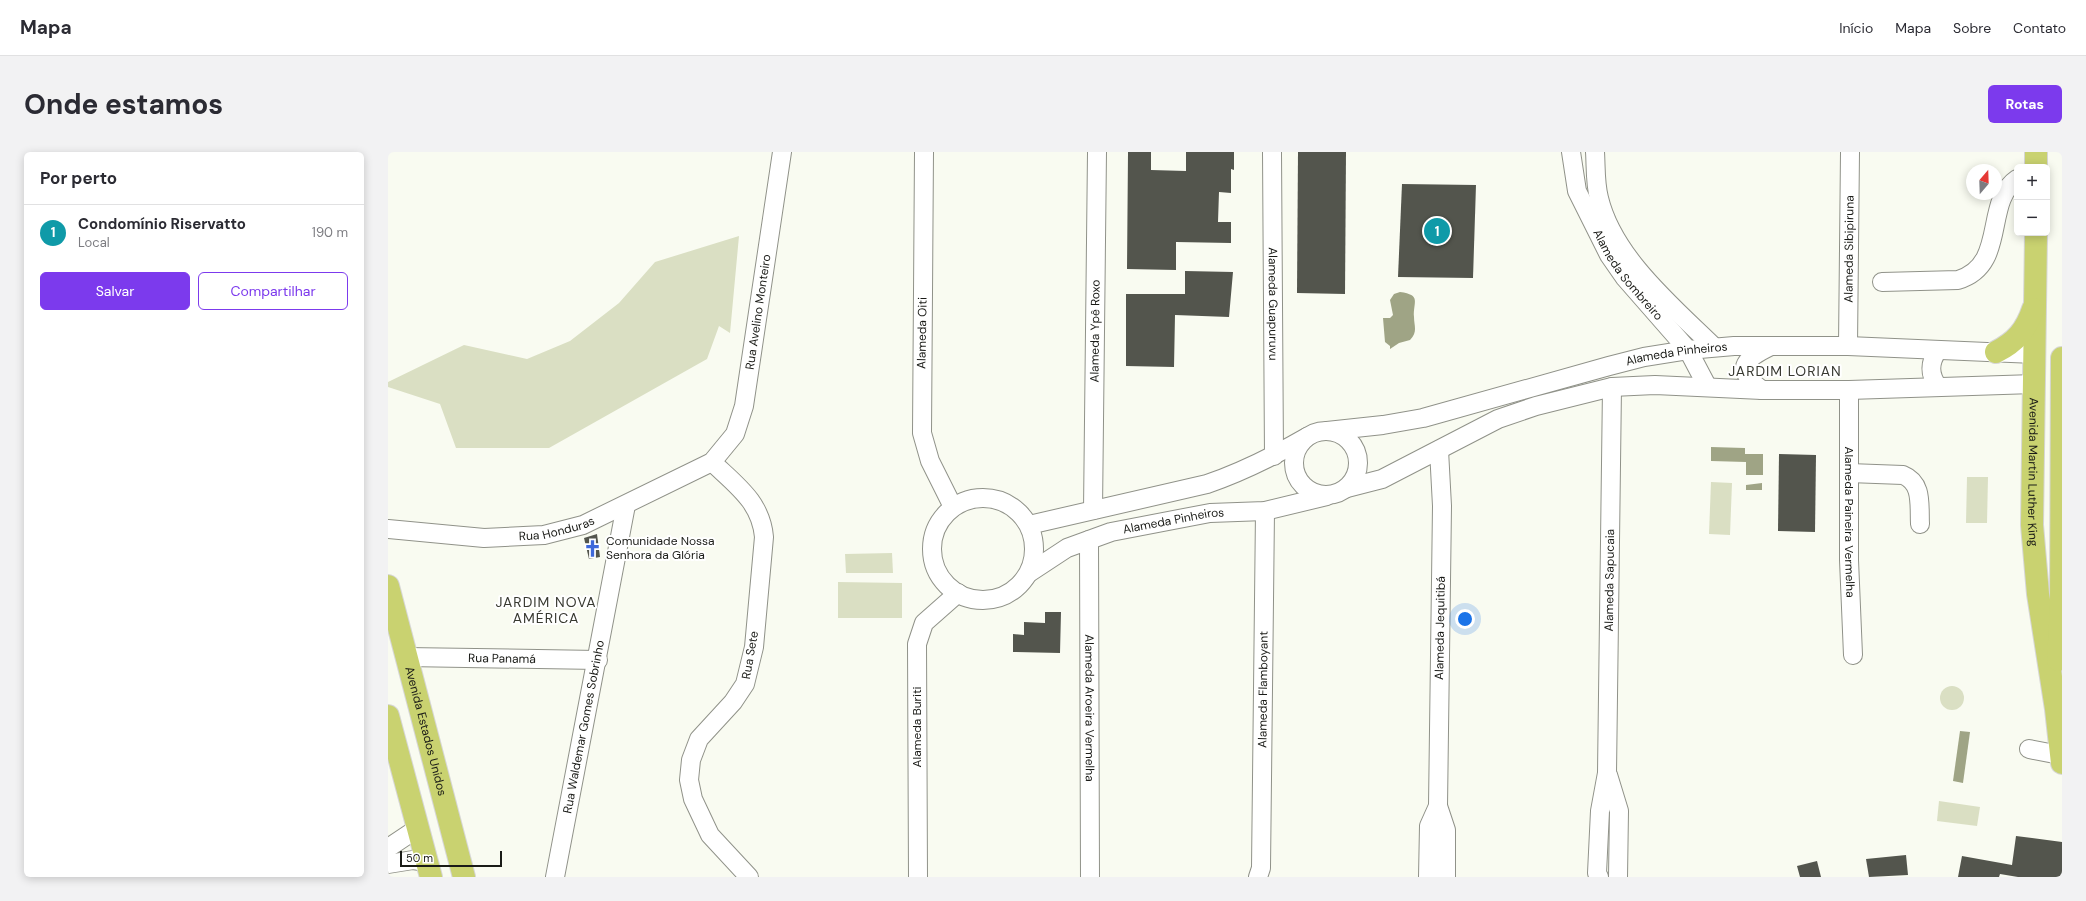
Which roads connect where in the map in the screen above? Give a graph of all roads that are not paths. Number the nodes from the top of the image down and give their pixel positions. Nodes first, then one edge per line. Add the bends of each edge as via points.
1 (782, 152) edge
2 (924, 152) edge
3 (1097, 152) edge
4 (1272, 152) edge
5 (1571, 152) edge
6 (1595, 152) edge
7 (1850, 152) edge
8 (2014, 180) edge
9 (1575, 181) junction
10 (1596, 181) junction
11 (2036, 236) edge
12 (1882, 282) dead end
13 (2035, 302) junction
14 (1769, 346) junction
15 (1848, 346) junction
16 (1714, 347) junction
17 (1688, 350) junction
18 (1938, 350) junction
19 (1996, 352) junction
20 (2035, 354) junction
21 (2060, 363) edge
22 (2034, 384) junction
23 (1707, 386) junction
24 (1612, 387) junction
25 (1938, 387) junction
26 (1762, 390) junction
27 (1849, 390) junction
28 (1327, 431) junction
29 (1306, 437) junction
30 (1439, 450) junction
31 (1274, 456) junction
32 (712, 462) junction
33 (1849, 473) junction
34 (1347, 488) junction
35 (1327, 496) junction
36 (626, 505) junction
37 (953, 507) junction
38 (1092, 510) junction
39 (1265, 511) junction
40 (1920, 524) dead end
41 (1029, 525) junction
42 (388, 529) edge
43 (1089, 540) junction
44 (1029, 573) junction
45 (388, 586) edge
46 (958, 593) junction
47 (1853, 654) dead end
48 (406, 657) junction
49 (598, 660) junction
50 (2056, 709) junction
51 (388, 716) edge
52 (2029, 749) dead end
53 (2061, 759) edge
54 (1607, 772) junction
55 (1438, 806) junction
56 (418, 828) junction
57 (388, 848) edge
58 (392, 859) edge
59 (429, 869) edge
60 (1261, 874) edge
61 (464, 877) edge
62 (555, 877) edge
63 (749, 877) edge
64 (918, 877) edge
65 (1090, 877) edge
66 (1428, 877) edge
67 (1446, 877) edge
68 (1599, 877) edge
69 (1618, 877) edge

1 - 32 street, Rua Avelino Monteiro via 744,406 735,434
2 - 37 street, Alameda Oiti via 922,433 930,461
3 - 38 street, Alameda Ypê Roxo
4 - 31 street, Alameda Guapuruvu
5 - 9 street, Alameda Sombreiro
6 - 10 street, Alameda Sombreiro
7 - 15 street, Alameda Sibipiruna
8 - 12 street via 2004,193 1986,258 1977,271 1958,280
9 - 10 street
9 - 17 street, Alameda Sombreiro via 1609,255 1625,278
10 - 16 street, Alameda Sombreiro via 1604,212 1622,246 1650,284
11 - 13 main road, Avenida Martin Luther King
13 - 19 main road via 2024,330 2009,345
13 - 20 main road, Avenida Martin Luther King
14 - 15 street, Alameda Pinheiros
14 - 16 street, Alameda Pinheiros
14 - 26 street via 1752,356 1745,365 1750,382
15 - 18 street, Alameda Pinheiros
16 - 17 street, Alameda Pinheiros
17 - 23 street, Alameda Sombreiro
17 - 28 street, Alameda Pinheiros via 1644,357 1423,418
18 - 19 street, Alameda Pinheiros
18 - 25 street via 1933,356 1930,368 1932,378
19 - 20 street, Alameda Pinheiros
20 - 21 main road
20 - 22 main road, Avenida Martin Luther King
21 - 22 main road
21 - 50 main road, Avenida Martin Luther King via 2061,605
22 - 25 street, Alameda Pinheiros
22 - 50 main road, Avenida Martin Luther King via 2032,526 2038,594
23 - 24 street, Alameda Pinheiros
23 - 26 street, Alameda Pinheiros
24 - 30 street, Alameda Pinheiros via 1536,406 1498,419
24 - 54 street, Alameda Sapucaia
25 - 27 street, Alameda Pinheiros
26 - 27 street, Alameda Pinheiros
27 - 33 street, Alameda Paineira Vermelha
28 - 29 street via 1316,432
28 - 34 street via 1338,433 1347,439 1356,453 1358,469 1354,480
29 - 31 street
29 - 35 street via 1299,444 1295,454 1295,474 1308,490
30 - 34 street, Alameda Pinheiros via 1382,479
30 - 55 street, Alameda Jequitibá via 1442,506
31 - 38 street via 1207,484
32 - 36 street, Rua Honduras
32 - 63 street, Rua Sete via 756,507 763,524 764,537 754,647 745,684 733,702 699,739 691,760 689,780 693,800 710,835
33 - 40 street via 1904,475 1911,478 1918,486
33 - 47 street, Alameda Paineira Vermelha
34 - 35 street via 1338,494
35 - 39 street, Alameda Pinheiros
36 - 42 street, Rua Honduras via 583,525 544,535 484,538
36 - 49 street, Rua Waldemar Gomes Sobrinho
37 - 41 street via 969,500 992,499 1018,511
37 - 46 street via 936,529 932,551 936,568 945,582
38 - 41 street
39 - 43 street, Alameda Pinheiros via 1210,513 1129,528
39 - 60 street, Alameda Flamboyant
41 - 44 street via 1034,540 1034,557
43 - 44 street, Alameda Pinheiros via 1067,548
43 - 65 street, Alameda Aroeira Vermelha
44 - 46 street via 1019,586 1005,595 989,600
45 - 48 main road, Avenida Estados Unidos
46 - 64 street, Alameda Buriti via 924,623 917,644
48 - 49 street, Rua Panamá
48 - 61 main road, Avenida Estados Unidos
49 - 62 street, Rua Waldemar Gomes Sobrinho
50 - 53 main road, Avenida Martin Luther King
51 - 56 main road
52 - 53 street
54 - 68 street, Alameda Sapucaia via 1600,811 1597,873
54 - 69 street, Alameda Sapucaia via 1619,811
55 - 66 street, Alameda Jequitibá via 1429,826
55 - 67 street, Alameda Jequitibá via 1446,830
56 - 57 street
56 - 59 main road
58 - 59 street

